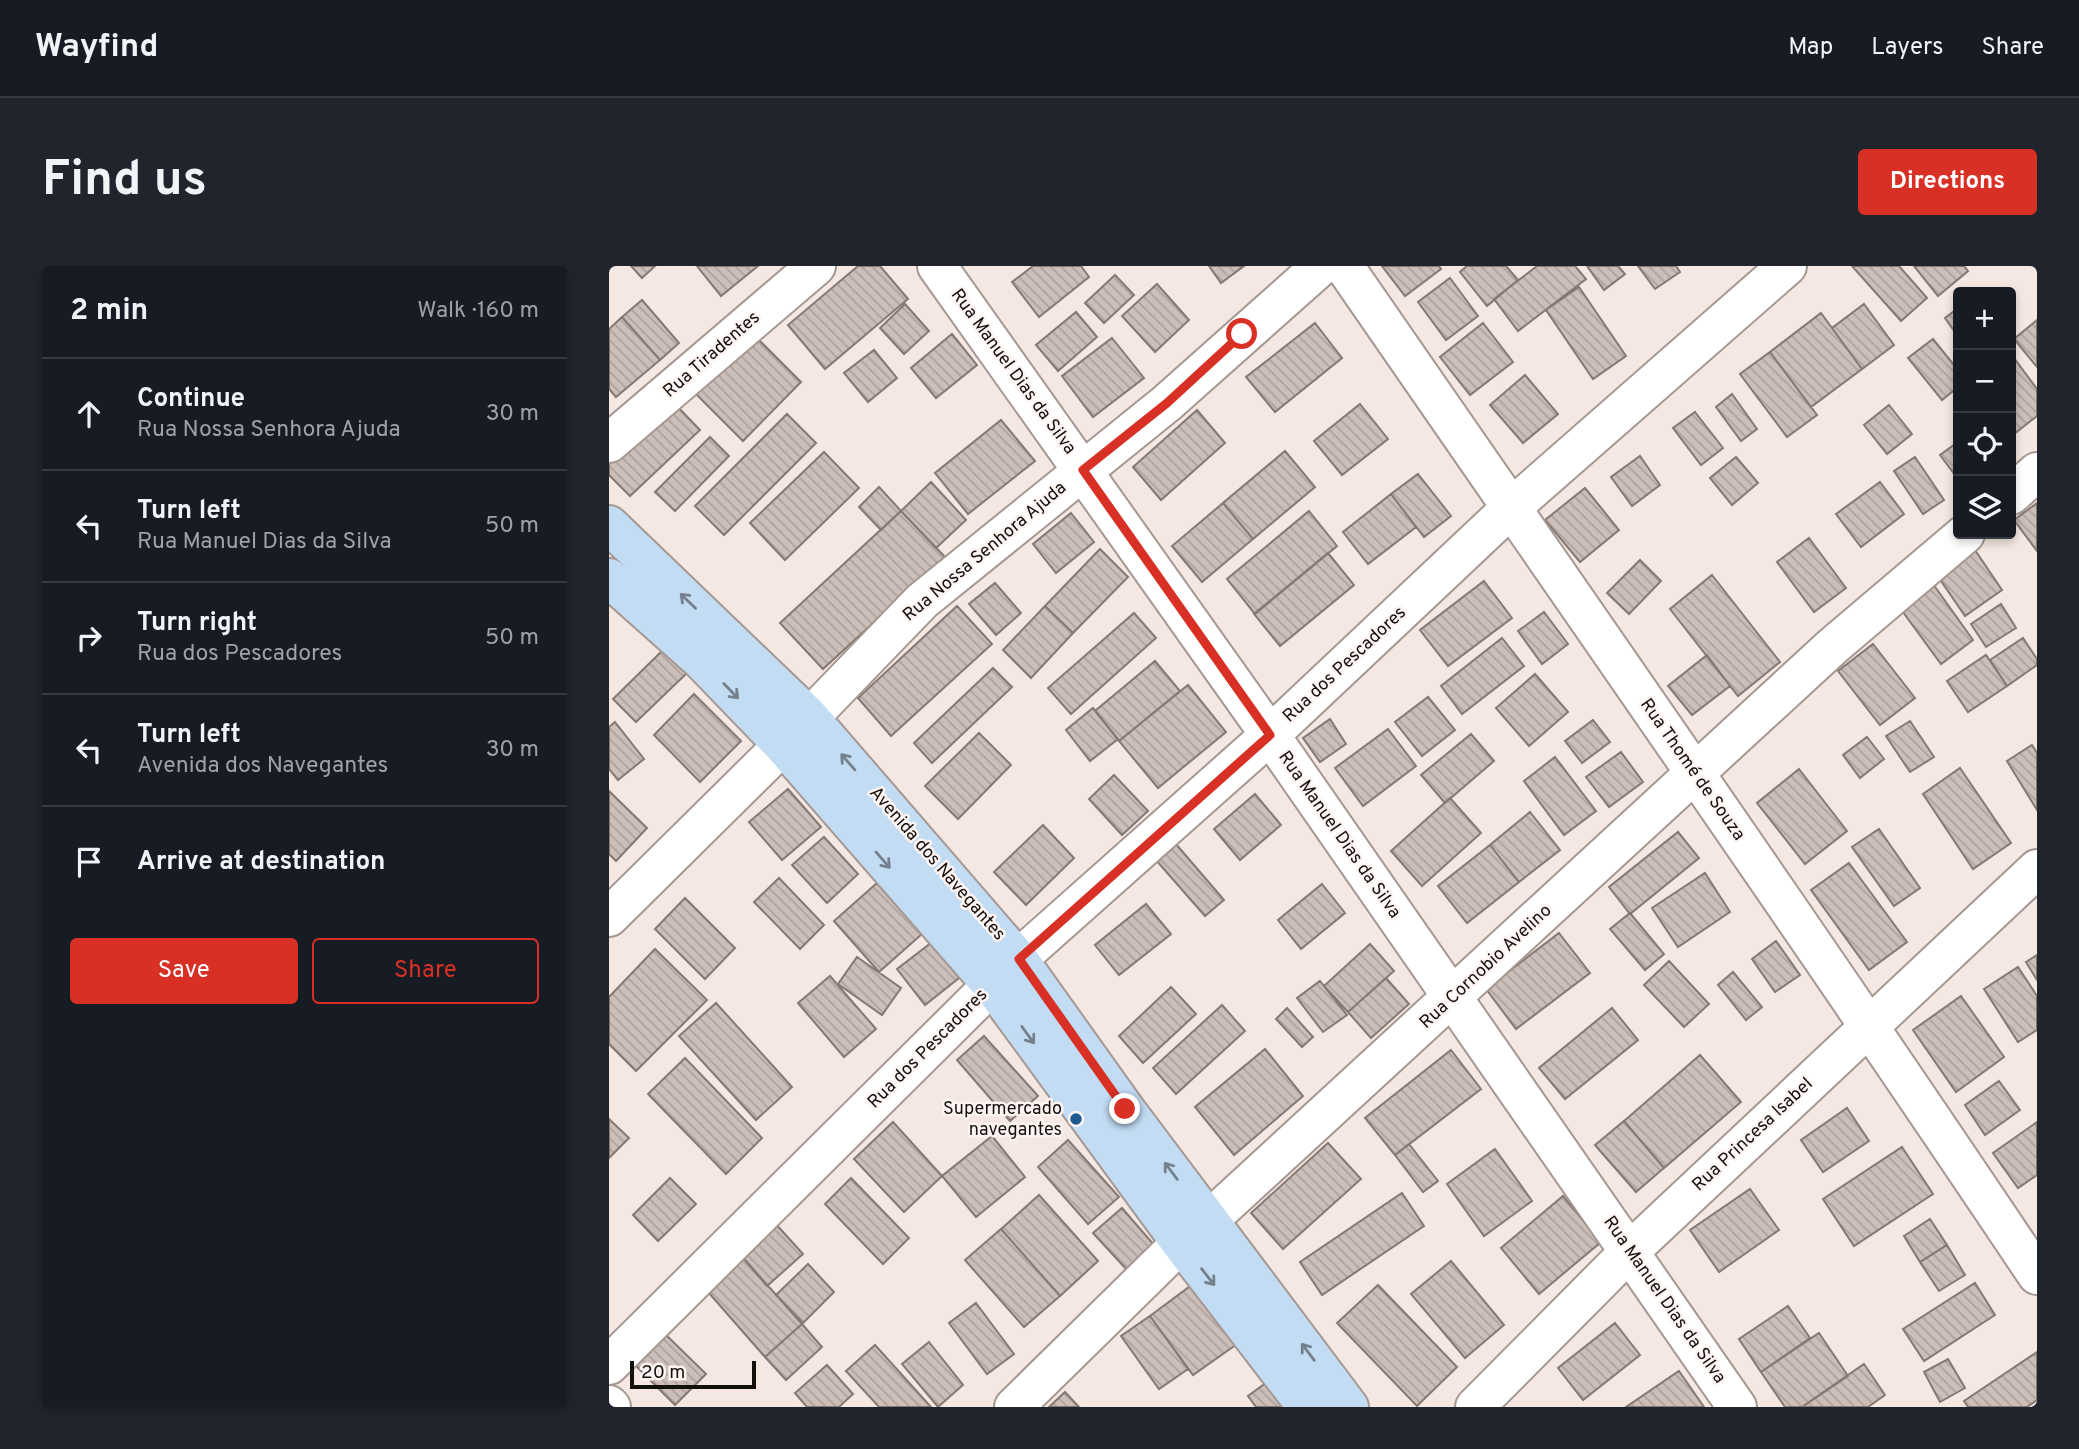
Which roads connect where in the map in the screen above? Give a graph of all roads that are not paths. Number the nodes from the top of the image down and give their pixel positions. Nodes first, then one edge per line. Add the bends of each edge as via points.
1 (816, 266) edge
2 (937, 266) edge
3 (1321, 266) edge
4 (1344, 266) edge
5 (1787, 266) edge
6 (609, 443) edge
7 (1083, 470) junction
8 (2037, 472) edge
9 (2016, 491) edge
10 (1511, 508) junction
11 (609, 525) edge
12 (1959, 539) edge
13 (609, 578) edge
14 (808, 716) junction
15 (1270, 735) junction
16 (783, 745) junction
17 (1695, 775) junction
18 (2037, 869) edge
19 (609, 917) edge
20 (1005, 972) junction
21 (1453, 998) junction
22 (1870, 1024) junction
23 (1195, 1231) junction
24 (1630, 1251) junction
25 (2037, 1275) edge
26 (609, 1365) edge
27 (1014, 1407) edge
28 (1307, 1407) edge
29 (1349, 1407) edge
30 (1475, 1407) edge
31 (1737, 1407) edge

1 - 6 street, Rua Tiradentes
2 - 7 street, Rua Manuel Dias da Silva
3 - 7 street, Rua Nossa Senhora Ajuda via 1167,403
4 - 10 street, Rua Thomé de Souza
5 - 10 street, Rua dos Pescadores
7 - 14 street, Rua Nossa Senhora Ajuda via 922,601
7 - 15 street, Rua Manuel Dias da Silva
8 - 9 street
10 - 15 street, Rua dos Pescadores
10 - 17 street, Rua Thomé de Souza
14 -> 11 main road, Avenida dos Navegantes
12 - 17 street, Rua Cornobio Avelino via 1833,646
13 -> 16 main road, Avenida dos Navegantes via 701,660
14 - 16 street, Rua Nossa Senhora Ajuda
20 -> 14 main road, Avenida dos Navegantes
15 - 20 street, Rua dos Pescadores
15 - 21 street, Rua Manuel Dias da Silva
16 - 19 street, Rua Nossa Senhora Ajuda
16 -> 20 main road, Avenida dos Navegantes
17 - 21 street, Rua Cornobio Avelino
17 - 22 street, Rua Thomé de Souza
18 - 22 street, Rua Princesa Isabel
20 - 23 main road, Avenida dos Navegantes
20 - 26 street, Rua dos Pescadores
21 - 23 street, Rua Cornobio Avelino
21 - 24 street, Rua Manuel Dias da Silva
22 - 24 street, Rua Princesa Isabel
22 - 25 street, Rua Thomé de Souza
23 - 27 street, Rua Cornobio Avelino
23 -> 28 main road, Avenida dos Navegantes
29 -> 23 main road, Avenida dos Navegantes
24 - 30 street, Rua Princesa Isabel
24 - 31 street, Rua Manuel Dias da Silva

